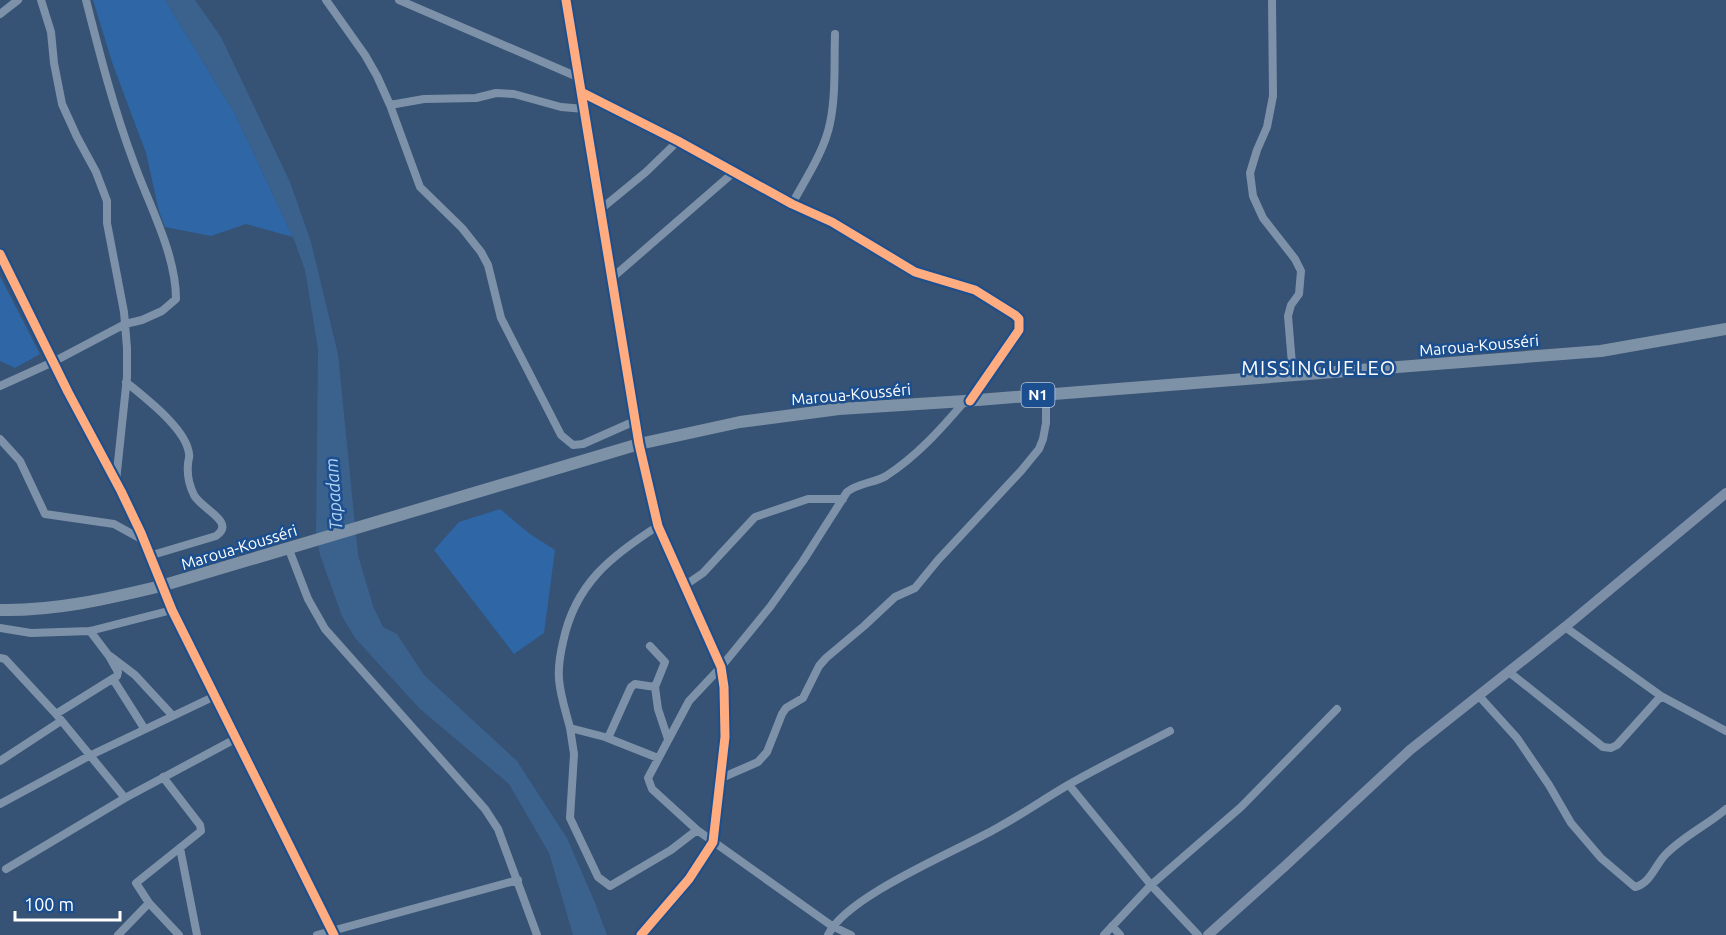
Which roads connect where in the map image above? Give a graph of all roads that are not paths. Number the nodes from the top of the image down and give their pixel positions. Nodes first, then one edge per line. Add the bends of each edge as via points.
1 (18, 0) edge
2 (41, 0) edge
3 (86, 0) edge
4 (326, 0) edge
5 (566, 0) edge
6 (1272, 0) edge
7 (405, 1) edge
8 (0, 14) edge
9 (835, 34) dead end
10 (580, 78) junction
11 (583, 93) junction
12 (390, 105) junction
13 (585, 108) junction
14 (678, 141) junction
15 (734, 172) junction
16 (792, 204) junction
17 (601, 209) junction
18 (0, 255) edge
19 (612, 278) junction
20 (125, 324) junction
21 (1726, 329) edge
22 (53, 362) junction
23 (1293, 376) junction
24 (126, 382) junction
25 (0, 386) edge
26 (1046, 394) junction
27 (968, 401) junction
28 (635, 421) junction
29 (0, 439) edge
30 (639, 444) junction
31 (116, 481) junction
32 (1726, 493) edge
33 (843, 499) junction
34 (658, 526) junction
35 (144, 540) junction
36 (288, 547) junction
37 (149, 556) junction
38 (161, 586) junction
39 (684, 586) junction
40 (0, 610) edge
41 (172, 610) junction
42 (1565, 627) junction
43 (0, 628) edge
44 (90, 631) junction
45 (650, 646) dead end
46 (109, 656) junction
47 (0, 658) edge
48 (721, 667) junction
49 (1509, 672) junction
50 (113, 679) junction
51 (655, 687) junction
52 (215, 696) junction
53 (1479, 696) junction
54 (1661, 696) junction
55 (1337, 709) dead end
56 (172, 715) junction
57 (59, 718) junction
58 (144, 728) junction
59 (570, 728) junction
60 (1170, 731) dead end
61 (1726, 731) edge
62 (237, 738) junction
63 (608, 738) junction
64 (668, 739) junction
65 (89, 756) junction
66 (658, 758) junction
67 (0, 761) edge
68 (163, 777) junction
69 (720, 778) junction
70 (1069, 785) junction
71 (125, 798) junction
72 (0, 804) edge
73 (1726, 809) edge
74 (697, 830) junction
75 (713, 842) junction
76 (180, 848) junction
77 (6, 868) dead end
78 (518, 880) junction
79 (1151, 885) junction
80 (149, 903) junction
81 (1112, 926) junction
82 (830, 931) edge
83 (334, 933) edge
84 (118, 935) edge
85 (179, 935) edge
86 (198, 935) edge
87 (317, 935) edge
88 (537, 935) edge
89 (641, 935) edge
90 (851, 935) edge
91 (1104, 935) edge
92 (1120, 935) edge
93 (1198, 935) edge
94 (1208, 935) edge

1 - 8 street
2 - 20 street via 51,32 62,105 107,201 107,223
3 - 20 street via 115,109 176,282 176,298 170,305
4 - 12 street via 365,55
5 - 10 street
6 - 23 street via 1274,96 1268,127 1251,173 1253,196 1263,218 1301,271 1299,294 1288,316
7 - 10 street
9 - 16 street via 830,126
10 - 11 street
11 - 13 street
11 - 14 street
12 - 13 street via 496,93 514,94 561,108
12 - 28 street via 420,187 462,228 488,265 501,318 561,435 573,445 583,444
13 - 17 street
14 - 15 street
14 - 17 street
15 - 16 street
15 - 19 street
16 - 27 street via 832,222 915,272 975,290 1019,319 1018,330
17 - 19 street
18 - 22 street
19 - 28 street
20 - 22 street
20 - 24 street
21 - 23 highway, Maroua-Kousséri / N1 via 1602,351
22 - 25 street
22 - 31 street
23 - 26 highway, Maroua-Kousséri / N1
24 - 31 street
24 - 37 street via 173,424 189,454 188,477 194,496 223,525 216,536
26 - 27 highway, Maroua-Kousséri / N1
26 - 69 street via 1043,439 1021,471 915,588 895,597 826,658 803,698 782,714 767,752 758,762
27 - 30 highway, Maroua-Kousséri / N1 via 740,422
27 - 33 street via 911,458 883,478 850,490
28 - 30 street
29 - 35 street via 20,461 45,514 114,524
30 - 34 street
30 - 36 highway, Maroua-Kousséri / N1
31 - 35 street
32 - 42 main road
33 - 39 street via 808,499 756,517 704,573
33 - 48 street via 791,578
34 - 39 street
34 - 59 street via 622,549 603,567 571,613 558,663
35 - 37 street
36 - 38 highway, Maroua-Kousséri
36 - 78 street via 308,599 325,629 485,809 498,829
37 - 38 street
38 - 40 highway, Maroua-Kousséri via 96,602
38 - 41 street
39 - 48 street
41 - 44 street
41 - 52 street
42 - 49 main road
42 - 54 street
43 - 44 street via 31,633
44 - 46 street
45 - 51 street via 664,662
46 - 50 street via 118,672
46 - 56 street via 135,675
47 - 57 street
48 - 64 street via 689,701
48 - 69 street via 725,737
49 - 53 main road
49 - 54 street via 1607,748 1617,745
50 - 57 street
50 - 58 street
51 - 63 street via 631,687
51 - 64 street
52 - 56 street
52 - 62 street
53 - 73 street via 1516,738 1570,823 1601,858 1635,887 1648,878 1665,854
53 - 94 main road via 1403,756
54 - 61 street
55 - 79 street via 1241,807
56 - 58 street
57 - 65 street
57 - 67 street
58 - 65 street
59 - 63 street
59 - 74 street via 574,754 570,818 605,884 610,886 628,876
60 - 70 street
62 - 68 street
62 - 83 street
63 - 66 street
64 - 66 street
65 - 71 street
65 - 72 street
66 - 74 street via 649,774 649,784
68 - 71 street
68 - 76 street via 200,825 201,831
69 - 75 street
70 - 79 street
70 - 82 street via 996,829 900,878 853,908
71 - 77 street
74 - 75 street
75 - 82 street
75 - 89 street via 690,879
76 - 80 street via 136,883
76 - 86 street
78 - 83 street
78 - 88 street
79 - 81 street
79 - 93 street
80 - 84 street
80 - 85 street
81 - 91 street
81 - 92 street
82 - 90 street
83 - 87 street

